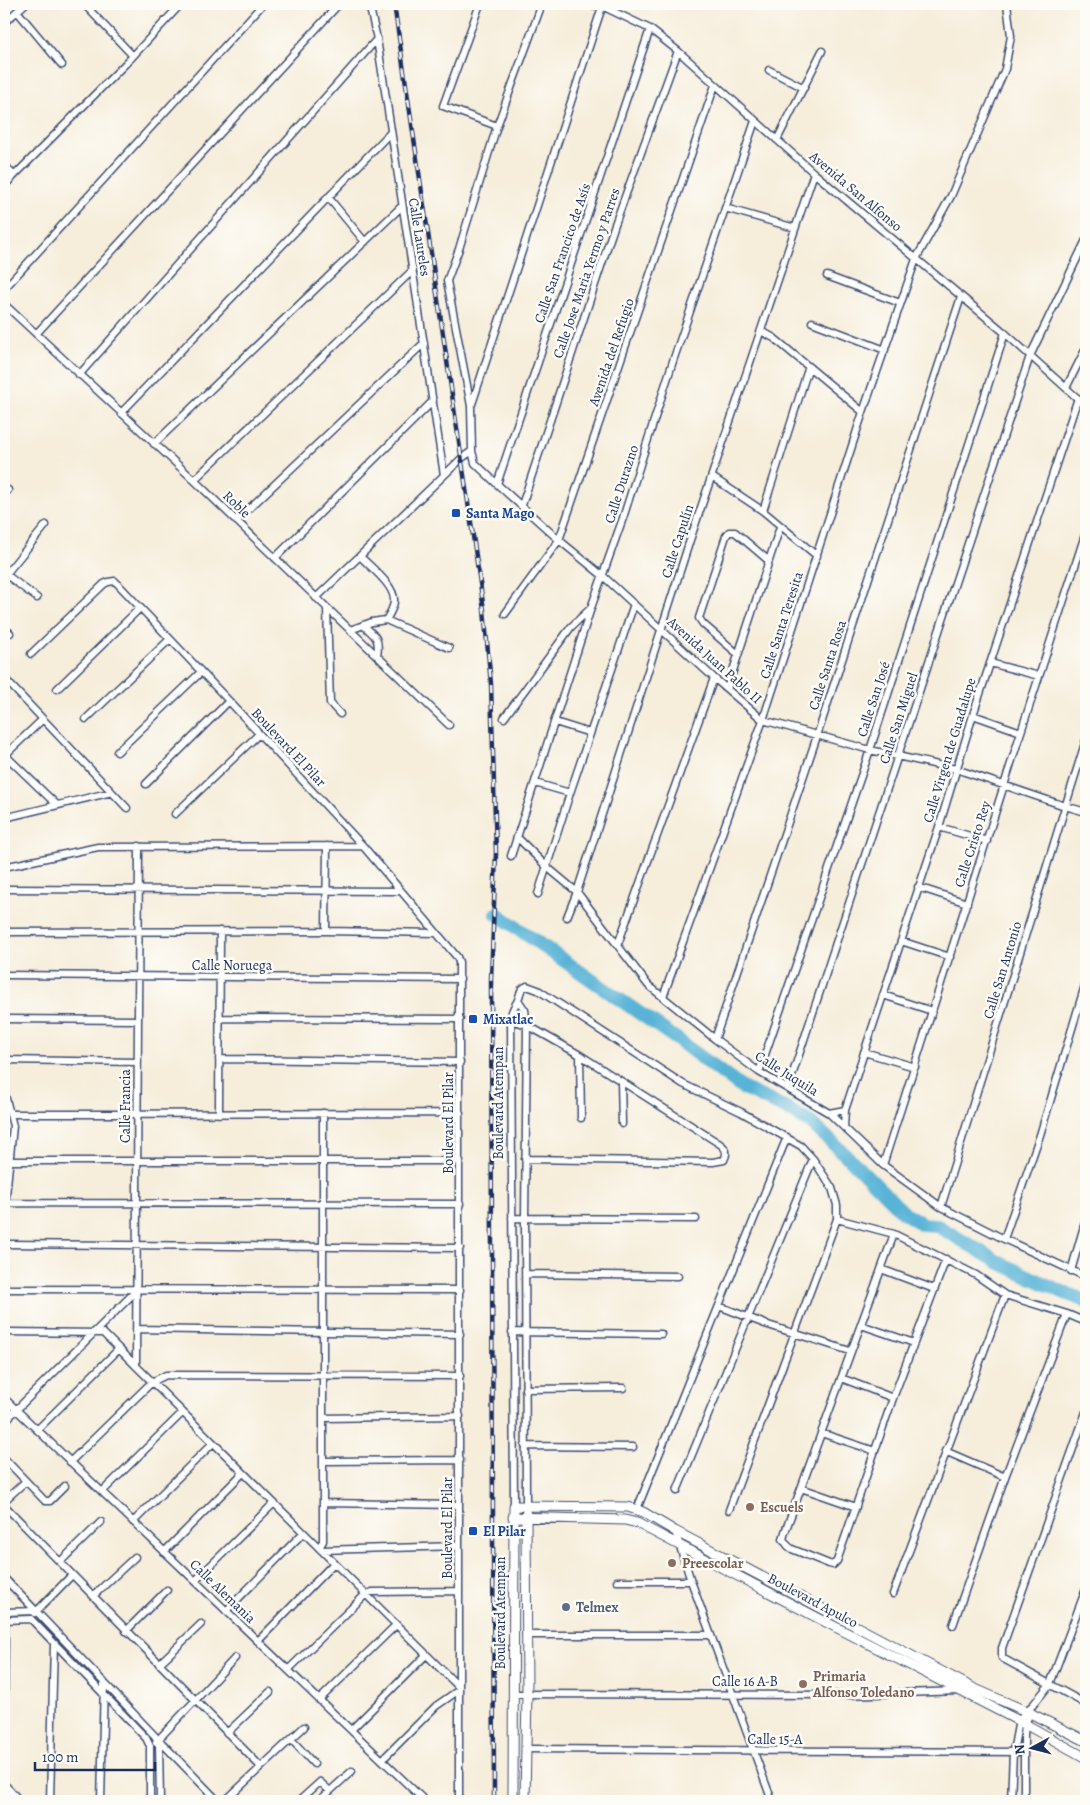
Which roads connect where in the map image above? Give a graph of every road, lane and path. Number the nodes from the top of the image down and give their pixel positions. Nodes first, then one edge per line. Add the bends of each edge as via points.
1 (25, 4) edge
2 (84, 4) edge
3 (181, 4) edge
4 (263, 4) edge
5 (339, 4) edge
6 (369, 4) edge
7 (415, 4) edge
8 (423, 4) edge
9 (480, 4) edge
10 (542, 4) edge
11 (580, 4) edge
12 (1007, 4) edge
13 (603, 5) edge
14 (17, 11) junction
15 (4, 23) edge
16 (650, 29) junction
17 (377, 39) junction
18 (678, 51) junction
19 (822, 51) dead end
20 (133, 56) junction
21 (62, 65) dead end
22 (769, 70) dead end
23 (715, 85) junction
24 (804, 88) junction
25 (755, 120) junction
26 (497, 126) junction
27 (390, 132) junction
28 (777, 140) junction
29 (4, 164) edge
30 (814, 172) junction
31 (14, 176) junction
32 (4, 186) edge
33 (328, 197) junction
34 (402, 206) junction
35 (725, 208) junction
36 (795, 228) junction
37 (1086, 240) edge
38 (365, 242) junction
39 (916, 259) junction
40 (413, 270) junction
41 (827, 276) dead end
42 (4, 289) edge
43 (961, 297) junction
44 (900, 303) junction
45 (4, 304) edge
46 (812, 322) dead end
47 (761, 331) junction
48 (1005, 333) junction
49 (36, 334) junction
50 (424, 343) junction
51 (1086, 348) edge
52 (885, 350) junction
53 (1030, 356) junction
54 (808, 366) junction
55 (79, 375) junction
56 (1066, 388) junction
57 (1078, 398) junction
58 (433, 401) junction
59 (471, 406) junction
60 (1086, 406) edge
61 (863, 412) junction
62 (121, 413) junction
63 (154, 444) junction
64 (472, 451) junction
65 (444, 475) junction
66 (712, 476) junction
67 (194, 480) junction
68 (497, 484) junction
69 (522, 505) junction
70 (762, 511) junction
71 (236, 521) junction
72 (46, 525) dead end
73 (780, 527) junction
74 (1086, 532) edge
75 (560, 540) junction
76 (360, 556) junction
77 (817, 556) junction
78 (275, 558) junction
79 (769, 561) junction
80 (5, 574) edge
81 (604, 576) junction
82 (37, 598) dead end
83 (316, 598) junction
84 (634, 604) junction
85 (140, 608) junction
86 (327, 608) junction
87 (591, 608) junction
88 (505, 614) dead end
89 (386, 620) junction
90 (363, 625) junction
91 (4, 628) edge
92 (662, 629) junction
93 (350, 630) junction
94 (10, 633) dead end
95 (170, 639) junction
96 (449, 648) dead end
97 (31, 654) dead end
98 (738, 654) junction
99 (377, 656) junction
100 (990, 663) junction
101 (201, 672) junction
102 (1039, 676) junction
103 (4, 678) edge
104 (714, 678) junction
105 (58, 688) dead end
106 (727, 689) junction
107 (229, 701) junction
108 (340, 714) dead end
109 (973, 715) junction
110 (504, 718) dead end
111 (43, 719) junction
112 (86, 720) dead end
113 (763, 720) junction
114 (555, 722) junction
115 (449, 725) dead end
116 (1021, 732) junction
117 (259, 734) junction
118 (590, 734) junction
119 (817, 736) junction
120 (1086, 740) edge
121 (870, 750) junction
122 (117, 752) dead end
123 (5, 756) edge
124 (898, 757) junction
125 (956, 769) junction
126 (535, 782) junction
127 (146, 784) dead end
128 (1004, 784) junction
129 (112, 792) junction
130 (570, 793) junction
131 (56, 806) junction
132 (1065, 806) junction
133 (127, 808) dead end
134 (1086, 812) edge
135 (175, 814) dead end
136 (4, 818) edge
137 (939, 827) junction
138 (517, 837) junction
139 (987, 841) junction
140 (139, 846) junction
141 (327, 846) junction
142 (363, 846) junction
143 (511, 856) dead end
144 (4, 867) edge
145 (547, 867) junction
146 (918, 887) junction
147 (4, 889) edge
148 (139, 890) junction
149 (326, 891) junction
150 (401, 891) junction
151 (576, 892) junction
152 (538, 894) dead end
153 (966, 903) junction
154 (567, 917) dead end
155 (220, 931) junction
156 (326, 931) junction
157 (4, 932) edge
158 (139, 932) junction
159 (437, 933) junction
160 (901, 942) junction
161 (618, 944) junction
162 (950, 957) junction
163 (4, 976) edge
164 (138, 976) junction
165 (220, 977) junction
166 (460, 979) junction
167 (1086, 982) edge
168 (883, 995) junction
169 (663, 997) junction
170 (518, 1000) junction
171 (932, 1011) junction
172 (219, 1018) junction
173 (4, 1019) edge
174 (460, 1019) junction
175 (138, 1020) junction
176 (511, 1020) junction
177 (527, 1025) junction
178 (715, 1039) junction
179 (864, 1052) junction
180 (580, 1055) junction
181 (219, 1059) junction
182 (4, 1060) edge
183 (138, 1062) junction
184 (460, 1062) junction
185 (915, 1067) junction
186 (759, 1072) junction
187 (622, 1081) junction
188 (788, 1088) junction
189 (4, 1091) edge
190 (845, 1110) junction
191 (323, 1113) junction
192 (460, 1113) junction
193 (829, 1113) junction
194 (11, 1114) junction
195 (138, 1114) junction
196 (219, 1114) junction
197 (581, 1118) dead end
198 (622, 1124) dead end
199 (844, 1127) junction
200 (787, 1137) junction
201 (525, 1159) junction
202 (813, 1159) junction
203 (9, 1161) junction
204 (137, 1161) junction
205 (323, 1161) junction
206 (460, 1162) junction
207 (883, 1165) junction
208 (5, 1203) edge
209 (137, 1204) junction
210 (323, 1204) junction
211 (460, 1204) junction
212 (941, 1207) junction
213 (4, 1215) edge
214 (512, 1218) junction
215 (525, 1218) junction
216 (696, 1219) dead end
217 (1086, 1219) edge
218 (837, 1220) junction
219 (894, 1234) junction
220 (1004, 1239) junction
221 (4, 1244) edge
222 (137, 1245) junction
223 (323, 1246) junction
224 (460, 1248) junction
225 (946, 1259) junction
226 (881, 1269) junction
227 (1071, 1271) junction
228 (525, 1274) junction
229 (678, 1276) dead end
230 (1086, 1277) edge
231 (4, 1289) edge
232 (934, 1289) junction
233 (136, 1290) junction
234 (323, 1290) junction
235 (460, 1290) junction
236 (1005, 1295) junction
237 (719, 1306) junction
238 (1067, 1314) junction
239 (747, 1317) junction
240 (1086, 1322) edge
241 (861, 1325) junction
242 (136, 1329) junction
243 (4, 1332) edge
244 (323, 1332) junction
245 (512, 1332) junction
246 (95, 1333) junction
247 (525, 1333) junction
248 (794, 1333) junction
249 (460, 1334) junction
250 (661, 1334) dead end
251 (914, 1343) junction
252 (119, 1349) junction
253 (850, 1351) junction
254 (136, 1366) junction
255 (323, 1375) junction
256 (460, 1376) junction
257 (841, 1378) junction
258 (152, 1382) junction
259 (623, 1388) dead end
260 (526, 1389) junction
261 (4, 1398) edge
262 (894, 1398) junction
263 (16, 1410) junction
264 (1086, 1412) edge
265 (182, 1413) junction
266 (460, 1416) junction
267 (323, 1418) junction
268 (4, 1422) edge
269 (37, 1430) junction
270 (821, 1433) junction
271 (213, 1443) junction
272 (525, 1446) junction
273 (633, 1447) dead end
274 (945, 1450) junction
275 (875, 1451) junction
276 (4, 1458) edge
277 (460, 1460) junction
278 (322, 1461) junction
279 (70, 1462) junction
280 (243, 1473) junction
281 (1005, 1477) junction
282 (26, 1481) junction
283 (65, 1486) dead end
284 (801, 1488) junction
285 (677, 1491) dead end
286 (102, 1492) junction
287 (4, 1503) edge
288 (274, 1503) junction
289 (322, 1503) junction
290 (460, 1504) junction
291 (514, 1506) junction
292 (526, 1506) junction
293 (856, 1507) junction
294 (637, 1509) junction
295 (729, 1510) dead end
296 (513, 1517) junction
297 (526, 1518) junction
298 (101, 1522) dead end
299 (133, 1522) junction
300 (675, 1531) junction
301 (303, 1533) junction
302 (678, 1544) junction
303 (459, 1546) junction
304 (320, 1549) junction
305 (164, 1552) junction
306 (135, 1557) dead end
307 (60, 1562) junction
308 (334, 1563) junction
309 (72, 1575) junction
310 (4, 1578) edge
311 (195, 1581) junction
312 (617, 1581) dead end
313 (691, 1581) junction
314 (1086, 1589) edge
315 (167, 1590) dead end
316 (459, 1591) junction
317 (366, 1594) junction
318 (892, 1594) dead end
319 (92, 1596) junction
320 (36, 1611) junction
321 (226, 1611) junction
322 (4, 1612) edge
323 (32, 1619) junction
324 (4, 1620) edge
325 (201, 1624) dead end
326 (396, 1625) junction
327 (953, 1626) dead end
328 (54, 1630) junction
329 (126, 1631) junction
330 (526, 1635) junction
331 (710, 1636) junction
332 (258, 1641) junction
333 (54, 1644) junction
334 (426, 1655) junction
335 (235, 1658) dead end
336 (159, 1664) junction
337 (288, 1670) junction
338 (104, 1682) junction
339 (1050, 1684) junction
340 (459, 1689) junction
341 (975, 1689) junction
342 (959, 1691) junction
343 (270, 1692) dead end
344 (527, 1693) junction
345 (732, 1693) junction
346 (514, 1694) junction
347 (103, 1695) junction
348 (195, 1700) junction
349 (319, 1700) junction
350 (1086, 1704) edge
351 (1030, 1710) junction
352 (1022, 1722) junction
353 (304, 1726) dead end
354 (350, 1730) junction
355 (227, 1733) junction
356 (291, 1739) junction
357 (159, 1740) junction
358 (4, 1741) edge
359 (1086, 1741) edge
360 (150, 1746) junction
361 (526, 1749) junction
362 (754, 1751) junction
363 (1012, 1752) junction
364 (1024, 1752) junction
365 (1086, 1758) edge
366 (382, 1760) junction
367 (314, 1764) dead end
368 (261, 1767) junction
369 (352, 1772) dead end
370 (4, 1784) edge
371 (330, 1790) junction
372 (20, 1801) edge
373 (50, 1801) edge
374 (101, 1801) edge
375 (150, 1801) edge
376 (160, 1801) edge
377 (218, 1801) edge
378 (225, 1801) edge
379 (299, 1801) edge
380 (319, 1801) edge
381 (425, 1801) edge
382 (459, 1801) edge
383 (513, 1801) edge
384 (525, 1801) edge
385 (772, 1801) edge
386 (1011, 1801) edge
387 (1024, 1801) edge

1 - 14 street
2 - 20 street
3 - 20 street
4 - 42 street
5 - 49 street
6 - 17 street, Calle Laureles
7 - 8 street
9 - 26 street via 443,106
10 - 26 street
11 - 13 street
12 - 39 street, Calle Santa Teresita via 1011,36 1005,68 951,196
13 - 16 street, Avenida San Alfonso
13 - 59 street
14 - 15 street
14 - 21 street
16 - 18 street, Avenida San Alfonso
16 - 68 street, Calle San Francico de Asís
17 - 27 street, Calle Laureles
17 - 55 street
18 - 23 street, Avenida San Alfonso
18 - 69 street, Calle Jose Maria Yermo y Parres via 614,227
19 - 24 street
20 - 31 street
22 - 24 street
23 - 25 street, Avenida San Alfonso
23 - 75 street, Avenida del Refugio
24 - 28 street
25 - 28 street, Avenida San Alfonso
25 - 35 street, Calle Durazno
26 - 59 street, Calle Laureles via 447,281
27 - 33 street
27 - 34 street, Calle Laureles
28 - 30 street, Avenida San Alfonso
29 - 31 street
30 - 36 street, Calle Capulín
30 - 39 street, Avenida San Alfonso
31 - 32 street
33 - 38 street
33 - 62 street
34 - 38 street
34 - 40 street, Calle Laureles
35 - 36 street
35 - 81 street, Calle Durazno
36 - 47 street, Calle Capulín
37 - 53 street, Calle San Miguel
38 - 63 street
39 - 43 street, Avenida San Alfonso
39 - 44 street, Calle Santa Teresita
40 - 50 street, Calle Laureles
40 - 67 street
41 - 44 street
43 - 48 street, Avenida San Alfonso
43 - 119 street, Calle Santa Rosa
44 - 52 street, Calle Santa Teresita
45 - 49 street, Roble
46 - 52 street
47 - 54 street
47 - 66 street, Calle Capulín
48 - 53 street, Avenida San Alfonso
48 - 121 street, Calle San José
49 - 55 street, Roble
50 - 58 street, Calle Laureles
50 - 71 street
51 - 56 street
52 - 61 street, Calle Santa Teresita
53 - 56 street, Avenida San Alfonso
53 - 124 street, Calle San Miguel
54 - 61 street
54 - 70 street
55 - 62 street, Roble
56 - 57 street, Avenida San Alfonso
57 - 60 street, Avenida San Alfonso
57 - 100 street, Calle Virgen de Guadalupe
58 - 65 street, Calle Laureles
58 - 78 street
59 - 64 street, Calle Laureles
61 - 77 street, Calle Santa Teresita
62 - 63 street, Roble
63 - 67 street, Roble
64 - 65 street
64 - 68 street, Avenida Juan Pablo II via 476,463
65 - 76 street
66 - 70 street
66 - 92 street, Calle Capulín
67 - 71 street, Roble
68 - 69 street, Avenida Juan Pablo II
69 - 75 street, Avenida Juan Pablo II
70 - 73 street
71 - 78 street, Roble
72 - 80 street
73 - 77 street
73 - 79 street
74 - 102 street, Calle Cristo Rey
75 - 81 street, Avenida Juan Pablo II
75 - 88 street, Avenida del Refugio
76 - 83 street
76 - 89 street via 391,589 393,608
77 - 113 street, Calle Santa Teresita
78 - 83 street, Roble
79 - 98 street
79 - 98 street via 735,532 726,536 699,618
80 - 82 street
81 - 84 street, Avenida Juan Pablo II
81 - 87 street, Calle Durazno
83 - 86 street, Roble
84 - 92 street, Avenida Juan Pablo II
84 - 118 street
85 - 95 street, Boulevard El Pilar
85 - 97 street, Boulevard El Pilar via 112,580
85 - 105 street
86 - 93 street, Roble
86 - 108 street via 330,703
87 - 110 street via 571,627
87 - 114 street, Calle Durazno
89 - 90 street
89 - 96 street
90 - 93 street
90 - 99 street via 374,634 379,644
91 - 94 street
92 - 104 street, Avenida Juan Pablo II
92 - 151 street, Calle Capulín
93 - 99 street, Roble
95 - 101 street, Boulevard El Pilar
95 - 112 street
98 - 106 street
99 - 115 street, Roble
100 - 102 street
100 - 109 street, Calle Virgen de Guadalupe
101 - 107 street, Boulevard El Pilar
101 - 122 street
102 - 116 street, Calle Cristo Rey
103 - 111 street
104 - 106 street, Avenida Juan Pablo II
104 - 161 street
106 - 113 street, Avenida Juan Pablo II
107 - 117 street, Boulevard El Pilar
107 - 127 street
109 - 116 street
109 - 125 street, Calle Virgen de Guadalupe
111 - 123 street
111 - 129 street
113 - 119 street, Avenida Juan Pablo II
113 - 169 street, Calle Santa Teresita
114 - 118 street
114 - 126 street, Calle Durazno
116 - 128 street, Calle Cristo Rey
117 - 135 street
117 - 142 street, Boulevard El Pilar
118 - 130 street
119 - 121 street, Avenida Juan Pablo II
119 - 178 street, Calle Santa Rosa
120 - 132 street, Calle San Antonio
121 - 124 street, Avenida Juan Pablo II
121 - 186 street, Calle San José
123 - 131 street
124 - 125 street, Avenida Juan Pablo II
124 - 188 street, Calle San Miguel
125 - 128 street, Avenida Juan Pablo II
125 - 137 street, Calle Virgen de Guadalupe
126 - 130 street
126 - 138 street, Calle Durazno
128 - 132 street, Avenida Juan Pablo II
128 - 139 street, Calle Cristo Rey
129 - 131 street
129 - 133 street
130 - 145 street
131 - 136 street
132 - 134 street, Avenida Juan Pablo II
132 - 212 street, Calle San Antonio
137 - 139 street
137 - 146 street, Calle Virgen de Guadalupe
138 - 143 street, Calle Durazno
138 - 145 street, Calle Juquila
139 - 153 street, Calle Cristo Rey
140 - 141 street
140 - 144 street via 86,849
140 - 148 street, Calle Francia
141 - 142 street
141 - 149 street
142 - 150 street, Boulevard El Pilar
145 - 151 street, Calle Juquila
145 - 152 street
146 - 153 street
146 - 160 street, Calle Virgen de Guadalupe
147 - 148 street
148 - 149 street
148 - 158 street, Calle Francia
149 - 150 street
149 - 156 street
150 - 159 street, Boulevard El Pilar
151 - 154 street, Calle Capulín
151 - 161 street, Calle Juquila
153 - 162 street, Calle Cristo Rey
155 - 156 street
155 - 158 street
155 - 165 street
156 - 159 street
157 - 158 street
158 - 164 street, Calle Francia
159 - 166 street, Boulevard El Pilar via 457,957
160 - 162 street
160 - 168 street, Calle Virgen de Guadalupe
161 - 169 street, Calle Juquila via 648,985
162 - 171 street, Calle Cristo Rey
163 - 164 street, Calle Noruega
164 - 165 street, Calle Noruega
164 - 175 street, Calle Francia
165 - 166 street, Calle Noruega
165 - 172 street
166 - 174 street, Boulevard El Pilar
167 - 220 street via 1040,1135
168 - 171 street
168 - 179 street, Calle Virgen de Guadalupe
169 - 178 street, Calle Juquila
170 - 176 street, Boulevard Atempan
170 - 177 street, Boulevard Atempan via 525,1010
170 - 200 street via 522,988 527,986 538,990 683,1084
171 - 185 street, Calle Cristo Rey
172 - 174 street
172 - 181 street
173 - 175 street
174 - 184 street, Boulevard El Pilar
175 - 183 street, Calle Francia
176 - 177 street
176 - 214 street, Boulevard Atempan
177 - 180 street
177 - 201 street, Boulevard Atempan
178 - 186 street, Calle Juquila
179 - 185 street
179 - 190 street, Calle Virgen de Guadalupe
180 - 187 street
180 - 197 street
181 - 184 street
181 - 196 street
182 - 183 street
183 - 195 street, Calle Francia
184 - 192 street, Boulevard El Pilar
185 - 207 street, Calle Cristo Rey
186 - 188 street, Calle Juquila
187 - 198 street
187 - 201 street via 720,1144 726,1151 724,1160
188 - 193 street, Calle Juquila
189 - 194 street
190 - 193 street
190 - 199 street, Calle Virgen de Guadalupe
191 - 192 street
191 - 196 street
191 - 205 street
192 - 206 street, Boulevard El Pilar
193 - 199 street, Calle Juquila
194 - 195 street
194 - 203 street
195 - 196 street
195 - 204 street, Calle Francia
199 - 207 street, Calle Juquila
200 - 202 street
200 - 237 street
201 - 215 street, Boulevard Atempan
202 - 218 street via 832,1188
202 - 239 street
203 - 204 street
203 - 208 street
204 - 205 street
204 - 209 street, Calle Francia
205 - 206 street
205 - 210 street
206 - 211 street, Boulevard El Pilar
207 - 212 street, Calle Juquila
208 - 209 street
208 - 213 street
209 - 210 street
209 - 222 street, Calle Francia
210 - 211 street
210 - 223 street
211 - 224 street, Boulevard El Pilar
212 - 220 street, Calle Juquila
214 - 215 street
214 - 245 street, Boulevard Atempan
215 - 216 street
215 - 228 street, Boulevard Atempan
217 - 227 street
218 - 219 street
218 - 248 street
219 - 225 street
219 - 226 street
220 - 227 street, Calle Juquila
221 - 222 street
222 - 223 street
222 - 233 street, Calle Francia
223 - 224 street
223 - 234 street
224 - 235 street, Boulevard El Pilar
225 - 232 street
225 - 236 street
226 - 232 street
226 - 241 street
227 - 230 street, Calle Juquila
228 - 229 street
228 - 247 street, Boulevard Atempan
231 - 233 street
232 - 251 street
233 - 234 street
233 - 242 street, Calle Francia
233 - 246 street
234 - 235 street
234 - 244 street
235 - 249 street, Boulevard El Pilar
236 - 238 street
236 - 274 street
237 - 239 street
237 - 294 street
238 - 240 street
238 - 281 street
239 - 248 street
239 - 285 street
241 - 251 street
241 - 253 street
242 - 244 street
242 - 254 street, Calle Francia
243 - 246 street
244 - 249 street
244 - 255 street
245 - 247 street
245 - 291 street, Boulevard Atempan
246 - 252 street via 103,1333
246 - 263 street
247 - 250 street
247 - 260 street, Boulevard Atempan
248 - 253 street
248 - 295 street
249 - 256 street, Boulevard El Pilar
251 - 262 street
252 - 254 street
252 - 269 street
253 - 257 street
254 - 258 street
255 - 256 street
255 - 258 street via 166,1375
255 - 267 street
256 - 266 street, Boulevard El Pilar
257 - 262 street
257 - 270 street
258 - 265 street
258 - 279 street
259 - 260 street
260 - 272 street, Boulevard Atempan
261 - 263 street, Calle Alemania
262 - 275 street
263 - 268 street
263 - 269 street, Calle Alemania
264 - 339 street via 1002,1648 1002,1658
265 - 271 street
265 - 286 street
266 - 267 street
266 - 277 street, Boulevard El Pilar
267 - 278 street
269 - 279 street, Calle Alemania
270 - 275 street
270 - 284 street
271 - 280 street
271 - 299 street
272 - 273 street
272 - 292 street, Boulevard Atempan
274 - 281 street
274 - 318 street
275 - 293 street
276 - 282 street
277 - 278 street
277 - 290 street, Boulevard El Pilar
278 - 289 street
279 - 286 street, Calle Alemania
280 - 288 street
280 - 305 street
281 - 327 street
282 - 283 street via 45,1501 50,1501
282 - 287 street
284 - 293 street
284 - 293 street via 783,1538 785,1543 792,1549 833,1565
286 - 299 street, Calle Alemania
287 - 307 street
288 - 301 street
288 - 311 street
289 - 290 street
289 - 304 street
290 - 303 street, Boulevard El Pilar
291 - 292 street, Boulevard Apulco
291 - 296 street, Boulevard Atempan
292 - 294 street, Boulevard Apulco
292 - 297 street, Boulevard Atempan
294 - 300 street, Boulevard Apulco
296 - 297 street, Boulevard Apulco
296 - 346 street, Boulevard Atempan
297 - 302 street, Boulevard Apulco via 632,1521
297 - 330 street, Boulevard Atempan
298 - 307 street
299 - 305 street, Calle Alemania
300 - 302 street
300 - 341 street, Boulevard Apulco
301 - 304 street
301 - 321 street
302 - 313 street
302 - 342 street, Boulevard Apulco
303 - 304 street
303 - 316 street, Boulevard El Pilar
304 - 308 street
305 - 311 street, Calle Alemania
306 - 319 street
307 - 309 street
308 - 317 street
308 - 332 street
309 - 319 street
309 - 320 street
310 - 320 street
311 - 321 street, Calle Alemania
312 - 313 street
313 - 331 street
314 - 339 street
315 - 329 street
316 - 317 street
316 - 340 street, Boulevard El Pilar
317 - 326 street
317 - 337 street
319 - 329 street
320 - 322 street
320 - 323 street
320 - 328 street
321 - 332 street, Calle Alemania
322 - 324 street
323 - 324 street
323 - 333 street
324 - 358 street
325 - 336 street
326 - 334 street
326 - 349 street
328 - 333 street
328 - 338 street
329 - 336 street
330 - 331 street
330 - 344 street, Boulevard Atempan
331 - 345 street
332 - 337 street, Calle Alemania
333 - 347 street
333 - 373 street
334 - 340 street
334 - 354 street
335 - 348 street
336 - 348 street
337 - 349 street, Calle Alemania
338 - 347 street
338 - 357 street
339 - 350 street
339 - 351 street
340 - 366 street via 436,1706
340 - 382 street, Boulevard El Pilar
341 - 342 street, Calle 16 A-B
341 - 351 street, Boulevard Apulco
342 - 345 street, Calle 16 A-B
342 - 352 street, Boulevard Apulco
343 - 355 street
344 - 345 street, Calle 16 A-B
344 - 346 street, Calle 16 A-B
344 - 361 street, Boulevard Atempan
345 - 362 street
346 - 383 street, Boulevard Atempan
347 - 360 street
347 - 374 street
348 - 355 street
348 - 357 street
349 - 354 street, Calle Alemania
351 - 352 street
351 - 359 street, Boulevard Apulco
352 - 363 street
352 - 364 street
352 - 365 street, Boulevard Apulco
353 - 356 street
354 - 366 street, Calle Alemania
355 - 368 street
356 - 367 street
356 - 368 street
357 - 360 street
357 - 376 street
357 - 377 street
360 - 375 street
361 - 362 street, Calle 15-A
361 - 384 street, Boulevard Atempan
362 - 363 street, Calle 15-A
362 - 385 street
363 - 364 street, Calle 15-A
363 - 386 street
364 - 387 street
366 - 381 street, Calle Alemania
368 - 378 street
369 - 371 street
370 - 372 street
371 - 379 street via 322,1782 318,1783
371 - 380 street

